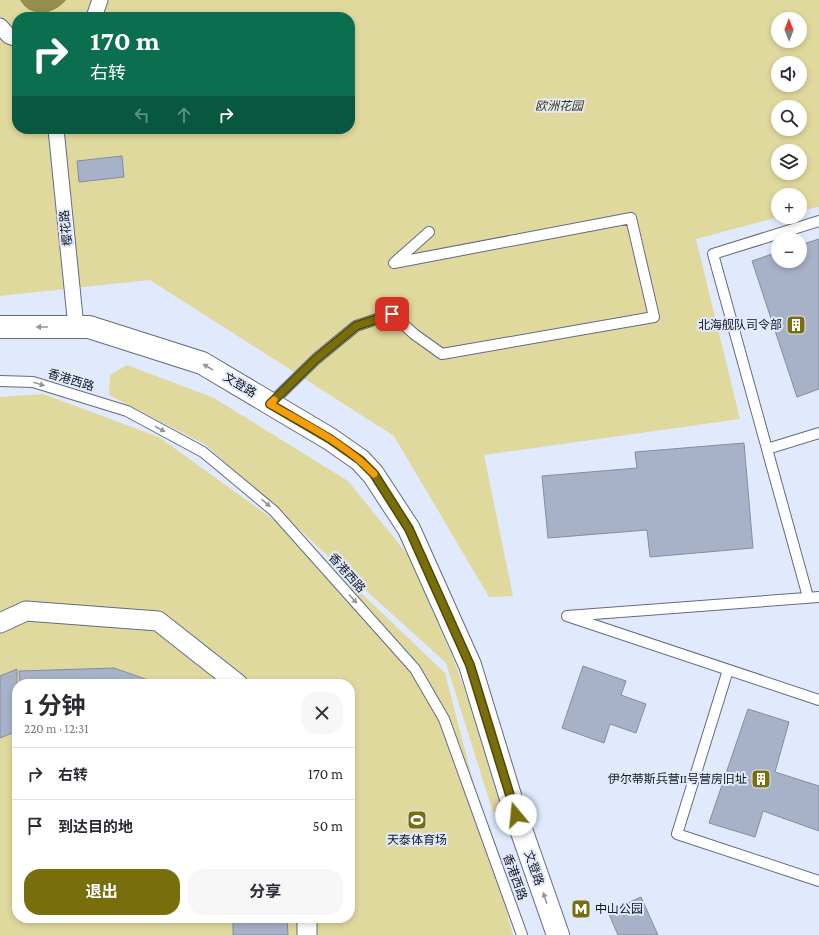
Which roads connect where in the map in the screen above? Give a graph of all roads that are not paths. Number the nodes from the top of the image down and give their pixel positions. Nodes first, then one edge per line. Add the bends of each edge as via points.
1 (100, 0) edge
2 (96, 12) edge
3 (0, 26) edge
4 (12, 37) edge
5 (57, 134) edge
6 (819, 221) edge
7 (429, 232) dead end
8 (0, 327) edge
9 (76, 327) junction
10 (0, 381) edge
11 (270, 404) junction
12 (819, 433) edge
13 (767, 449) junction
14 (819, 596) edge
15 (808, 597) junction
16 (0, 623) edge
17 (728, 670) junction
18 (232, 679) edge
19 (819, 700) edge
20 (819, 881) edge
21 (308, 923) edge
22 (308, 935) edge
23 (522, 935) edge
24 (558, 935) edge

1 - 2 street
3 - 4 street
5 - 9 street, 樱花路
6 - 13 lane via 713,254
7 - 11 lane via 394,263 631,218 654,316 442,354 392,314 356,326 316,359
9 -> 8 main road, 文登路
11 -> 9 main road, 文登路 via 202,363 89,327
10 -> 23 lane, 香港西路 via 33,382 127,411 203,452 274,511 416,669 444,719
24 -> 11 main road, 文登路 via 516,815 470,665 409,529 374,474 360,460
12 - 13 lane
13 - 15 lane
14 - 15 lane
15 - 17 lane via 567,616
16 - 18 street via 26,611 158,621
17 - 19 lane
17 - 20 lane via 677,834
21 - 22 street

